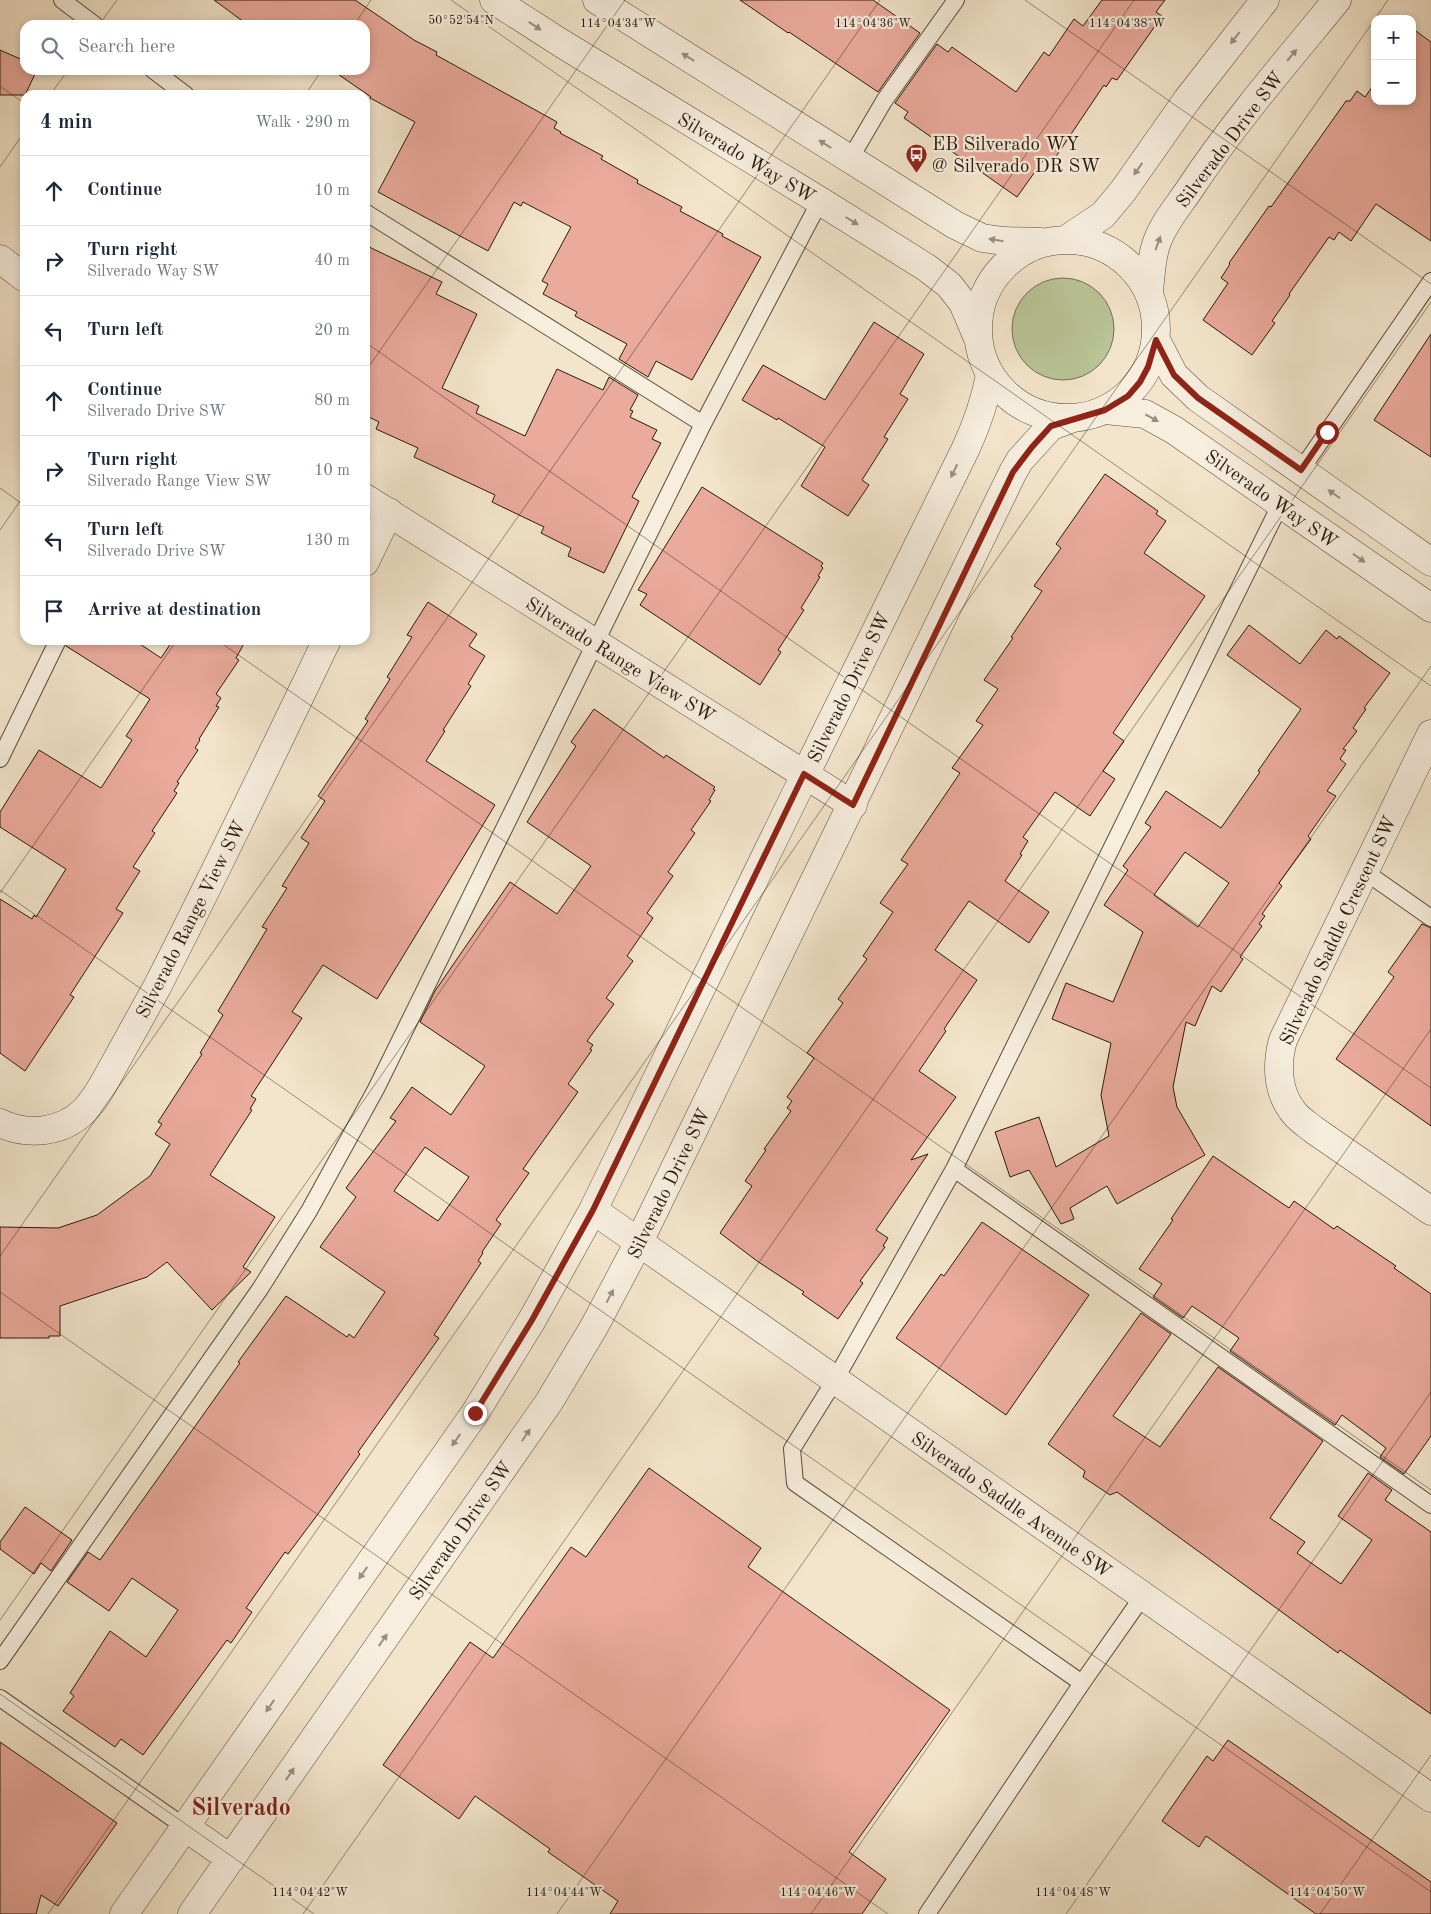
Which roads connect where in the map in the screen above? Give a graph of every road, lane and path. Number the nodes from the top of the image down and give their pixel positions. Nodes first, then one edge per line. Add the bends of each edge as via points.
1 (62, 0) edge
2 (494, 0) edge
3 (597, 0) edge
4 (956, 0) edge
5 (1265, 0) edge
6 (1337, 0) edge
7 (88, 20) edge
8 (160, 75) edge
9 (180, 90) edge
10 (850, 159) junction
11 (820, 201) junction
12 (370, 215) edge
13 (1056, 240) junction
14 (0, 259) edge
15 (20, 274) edge
16 (1431, 281) edge
17 (1148, 291) junction
18 (977, 336) junction
19 (1156, 340) junction
20 (990, 374) junction
21 (1105, 410) junction
22 (1073, 418) junction
23 (703, 424) junction
24 (1301, 470) junction
25 (370, 501) edge
26 (1281, 504) junction
27 (389, 512) junction
28 (370, 552) edge
29 (1431, 562) edge
30 (1431, 608) edge
31 (595, 642) junction
32 (56, 645) edge
33 (325, 645) edge
34 (1431, 734) edge
35 (0, 759) edge
36 (804, 774) junction
37 (853, 805) junction
38 (1364, 871) junction
39 (1431, 918) edge
40 (0, 1123) edge
41 (954, 1169) junction
42 (593, 1210) junction
43 (1431, 1212) edge
44 (639, 1242) junction
45 (836, 1380) junction
46 (1431, 1505) edge
47 (1143, 1596) junction
48 (0, 1661) edge
49 (1082, 1683) junction
50 (0, 1698) edge
51 (1431, 1798) edge
52 (185, 1827) junction
53 (230, 1859) junction
54 (124, 1914) edge
55 (192, 1914) edge
56 (926, 1914) edge

1 - 7 lane
2 -> 11 street, Silverado Way SW
10 -> 3 street
4 - 10 lane via 884,101
5 -> 13 street via 1103,215
17 -> 6 street, Silverado Drive SW via 1157,242 1168,221 1236,126
8 - 9 lane
13 -> 10 street via 982,238 955,225
11 -> 18 street, Silverado Way SW via 949,285 963,303
11 - 23 lane
12 - 23 lane
13 - 17 street via 1086,241 1105,248 1136,271
13 - 18 street via 1019,253 1002,268 987,287 980,306
14 - 15 street
16 - 24 lane
17 - 19 street via 1155,310
18 - 20 street
19 - 21 street via 1140,382 1128,396
19 - 24 street, Silverado Way SW via 1174,375 1198,398
20 - 22 street via 1002,390 1022,407 1045,416
20 -> 36 street, Silverado Drive SW via 976,428
21 - 22 street
21 -> 26 street, Silverado Way SW via 1145,414 1174,430
22 - 37 street, Silverado Drive SW via 1051,426 1013,472
23 - 31 lane
29 -> 24 street, Silverado Way SW
25 - 27 street, Silverado Range View SW
26 -> 30 street, Silverado Way SW
26 - 41 lane
27 - 28 street
27 - 31 street, Silverado Range View SW
31 - 36 street, Silverado Range View SW
31 - 48 lane via 376,1089 309,1211 260,1288
32 - 35 lane
33 - 40 street, Silverado Range View SW via 200,904 99,1092 84,1111 50,1129 34,1131
34 - 38 street, Silverado Saddle Crescent SW
36 - 37 street, Silverado Range View SW
36 - 42 street, Silverado Drive SW
37 - 44 street, Silverado Drive SW
38 - 39 lane
38 - 43 street, Silverado Saddle Crescent SW via 1283,1040 1278,1076 1283,1094 1295,1114
41 - 45 lane
41 - 46 lane
42 - 44 street, Silverado Saddle Avenue SW
42 -> 52 street, Silverado Drive SW via 532,1320 475,1413
44 - 45 street, Silverado Saddle Avenue SW
53 -> 44 street, Silverado Drive SW via 548,1402 594,1327
45 - 47 street, Silverado Saddle Avenue SW
45 - 49 lane via 792,1449 795,1483
47 - 49 lane
47 - 51 street, Silverado Saddle Avenue SW
49 - 56 lane
50 - 52 lane
52 - 53 street
52 - 54 street, Silverado Drive SW
53 - 55 street, Silverado Drive SW

